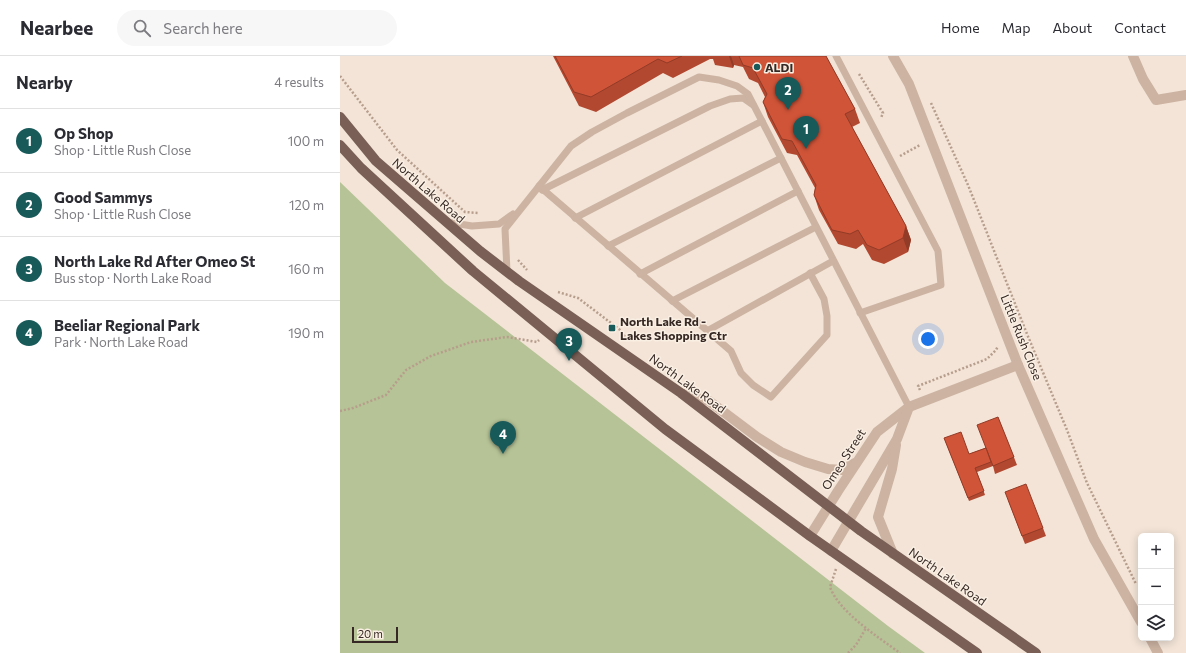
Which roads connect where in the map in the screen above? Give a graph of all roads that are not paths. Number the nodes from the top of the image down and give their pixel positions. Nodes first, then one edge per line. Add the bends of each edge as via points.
1 (836, 56) edge
2 (893, 56) edge
3 (1133, 56) edge
4 (1186, 95) edge
5 (754, 106) junction
6 (340, 117) edge
7 (762, 120) junction
8 (340, 145) edge
9 (780, 158) junction
10 (540, 188) junction
11 (798, 191) junction
12 (520, 209) junction
13 (575, 218) junction
14 (446, 222) junction
15 (816, 227) junction
16 (608, 246) junction
17 (833, 261) junction
18 (507, 271) junction
19 (810, 273) junction
20 (640, 274) junction
21 (672, 301) junction
22 (860, 313) junction
23 (706, 331) junction
24 (1018, 365) junction
25 (681, 393) junction
26 (909, 407) junction
27 (897, 439) junction
28 (857, 462) junction
29 (828, 506) junction
30 (848, 520) junction
31 (810, 536) junction
32 (831, 551) junction
33 (893, 554) junction
34 (1138, 617) edge
35 (1152, 641) edge
36 (977, 653) edge
37 (1036, 653) edge
38 (1158, 653) edge

1 - 22 lane via 938,251 941,285
2 - 24 street, Little Rush Close via 909,84
3 - 4 street via 1156,100
5 - 7 lane
5 - 10 lane via 743,98 730,99 710,106
5 - 10 lane via 748,94 736,86 699,77 652,99 571,146
6 - 14 main road, North Lake Road via 376,161
7 - 9 lane
7 - 13 lane
8 - 31 main road via 366,173 473,271 665,429
9 - 11 lane
9 - 16 lane
10 - 12 lane
10 - 13 lane
11 - 15 lane
11 - 20 lane
12 - 14 lane via 499,224 472,226
12 - 18 lane via 506,229
13 - 16 lane
14 - 18 main road, North Lake Road
15 - 17 lane
15 - 21 lane
16 - 20 lane
17 - 19 lane
17 - 22 lane
18 - 25 main road, North Lake Road
19 - 23 lane
19 - 23 lane via 824,299 827,335 771,397 741,373 731,351
20 - 21 lane
21 - 23 lane
22 - 26 lane
24 - 26 street, Omeo Street
24 - 34 street, Little Rush Close via 1094,539
25 - 28 street via 709,402 757,437 781,452 805,462 842,470
25 - 29 main road, North Lake Road
26 - 27 street
26 - 28 street, Omeo Street via 877,432
27 - 30 street
27 - 33 street via 892,469 878,517
28 - 29 street, Omeo Street
29 - 30 main road, North Lake Road
29 - 31 street, Omeo Street
30 - 32 street
30 - 33 main road, North Lake Road
31 - 32 main road
32 - 36 main road
33 - 37 main road, North Lake Road
35 - 38 street

